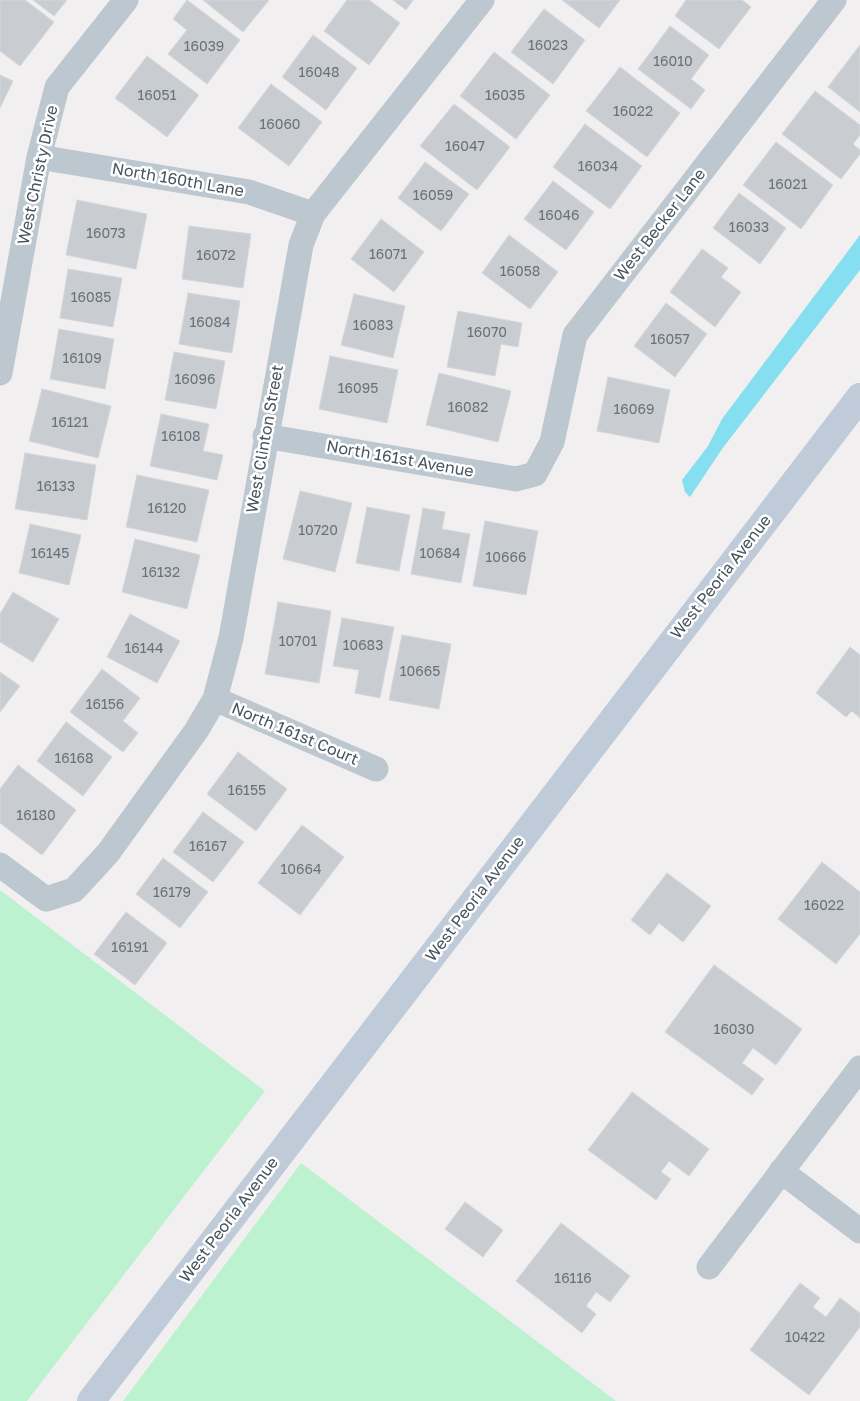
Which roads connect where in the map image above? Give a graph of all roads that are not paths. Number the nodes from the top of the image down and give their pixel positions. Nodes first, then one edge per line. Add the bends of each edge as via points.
1 (126, 0) edge
2 (482, 0) edge
3 (834, 0) edge
4 (39, 157) junction
5 (314, 214) junction
6 (0, 373) edge
7 (860, 397) edge
8 (265, 436) junction
9 (535, 474) joint
10 (215, 699) junction
11 (376, 769) dead end
12 (0, 865) edge
13 (860, 1068) edge
14 (781, 1171) junction
15 (860, 1231) edge
16 (709, 1267) dead end
17 (91, 1401) edge

1 - 4 street, West Christy Drive via 57,87
2 - 5 street, West Clinton Street
3 - 9 street, West Becker Lane via 575,335 552,442
4 - 5 street, North 160th Lane via 249,192
4 - 6 street, West Christy Drive
5 - 8 street, West Clinton Street via 301,245
7 - 17 main road, West Peoria Avenue
8 - 9 street, North 161st Avenue via 516,479
8 - 10 street, West Clinton Street via 231,638
10 - 11 street, North 161st Court
10 - 12 street, West Clinton Street via 196,731 108,853 74,890 46,899
13 - 14 street
14 - 15 street
14 - 16 street

